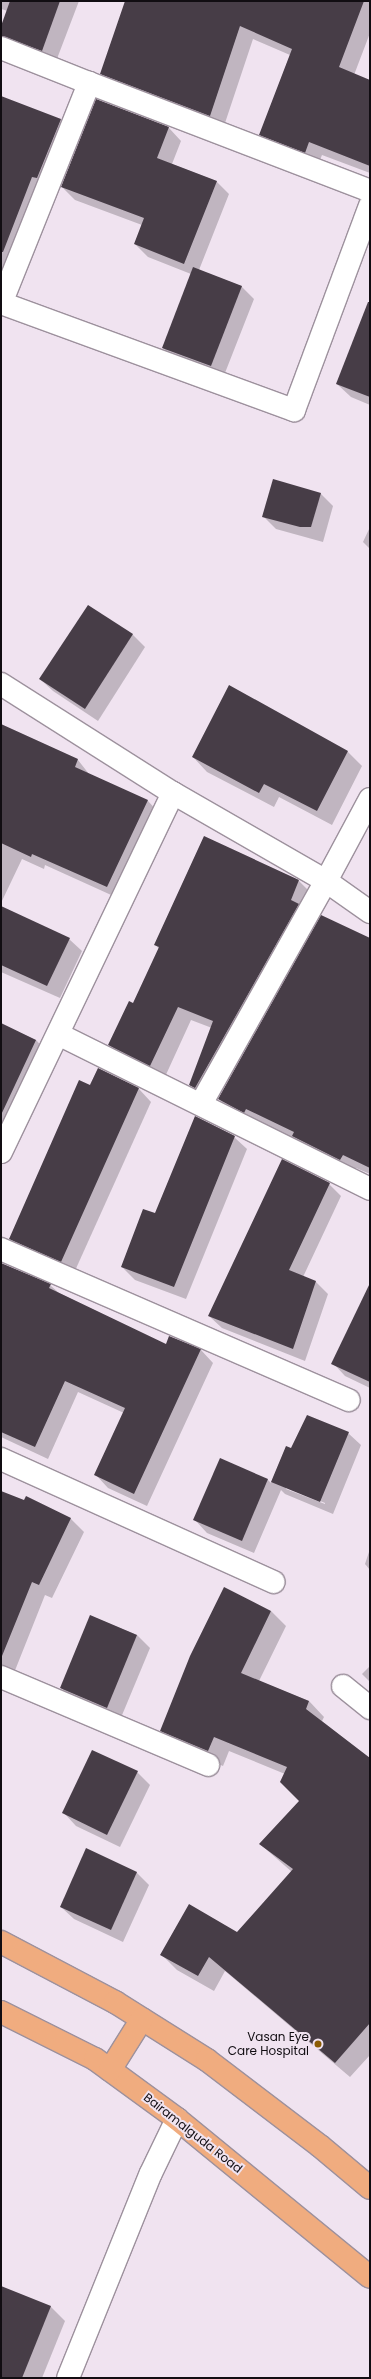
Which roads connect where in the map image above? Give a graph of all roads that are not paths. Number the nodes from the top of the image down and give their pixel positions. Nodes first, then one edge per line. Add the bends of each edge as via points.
1 (1, 48) edge
2 (89, 83) junction
3 (370, 191) edge
4 (370, 206) edge
5 (1, 302) edge
6 (1, 684) edge
7 (173, 793) junction
8 (370, 799) edge
9 (326, 881) junction
10 (370, 912) edge
11 (58, 1034) junction
12 (200, 1104) junction
13 (1, 1152) edge
14 (370, 1189) edge
15 (1, 1249) edge
16 (349, 1400) dead end
17 (1, 1459) edge
18 (274, 1582) dead end
19 (1, 1677) edge
20 (343, 1686) dead end
21 (370, 1708) edge
22 (208, 1765) dead end
23 (1, 1942) edge
24 (1, 2012) edge
25 (142, 2019) junction
26 (110, 2070) junction
27 (177, 2119) junction
28 (370, 2188) edge
29 (370, 2277) edge
30 (68, 2378) edge

1 - 2 street
2 - 3 street
2 - 5 street
4 - 5 street via 294,410
6 - 7 street
7 - 9 street
7 - 11 street
8 - 9 street
9 - 10 street
9 - 12 street
11 - 12 street
11 - 13 street
12 - 14 street
15 - 16 street
17 - 18 street
19 - 22 street
20 - 21 street
23 - 25 main road
24 - 26 main road, Bairamalguda Road via 95,2059
25 - 26 main road
25 - 28 main road via 207,2060 320,2146
26 - 27 main road, Bairamalguda Road
27 - 29 main road, Bairamalguda Road
27 - 30 street via 151,2173

